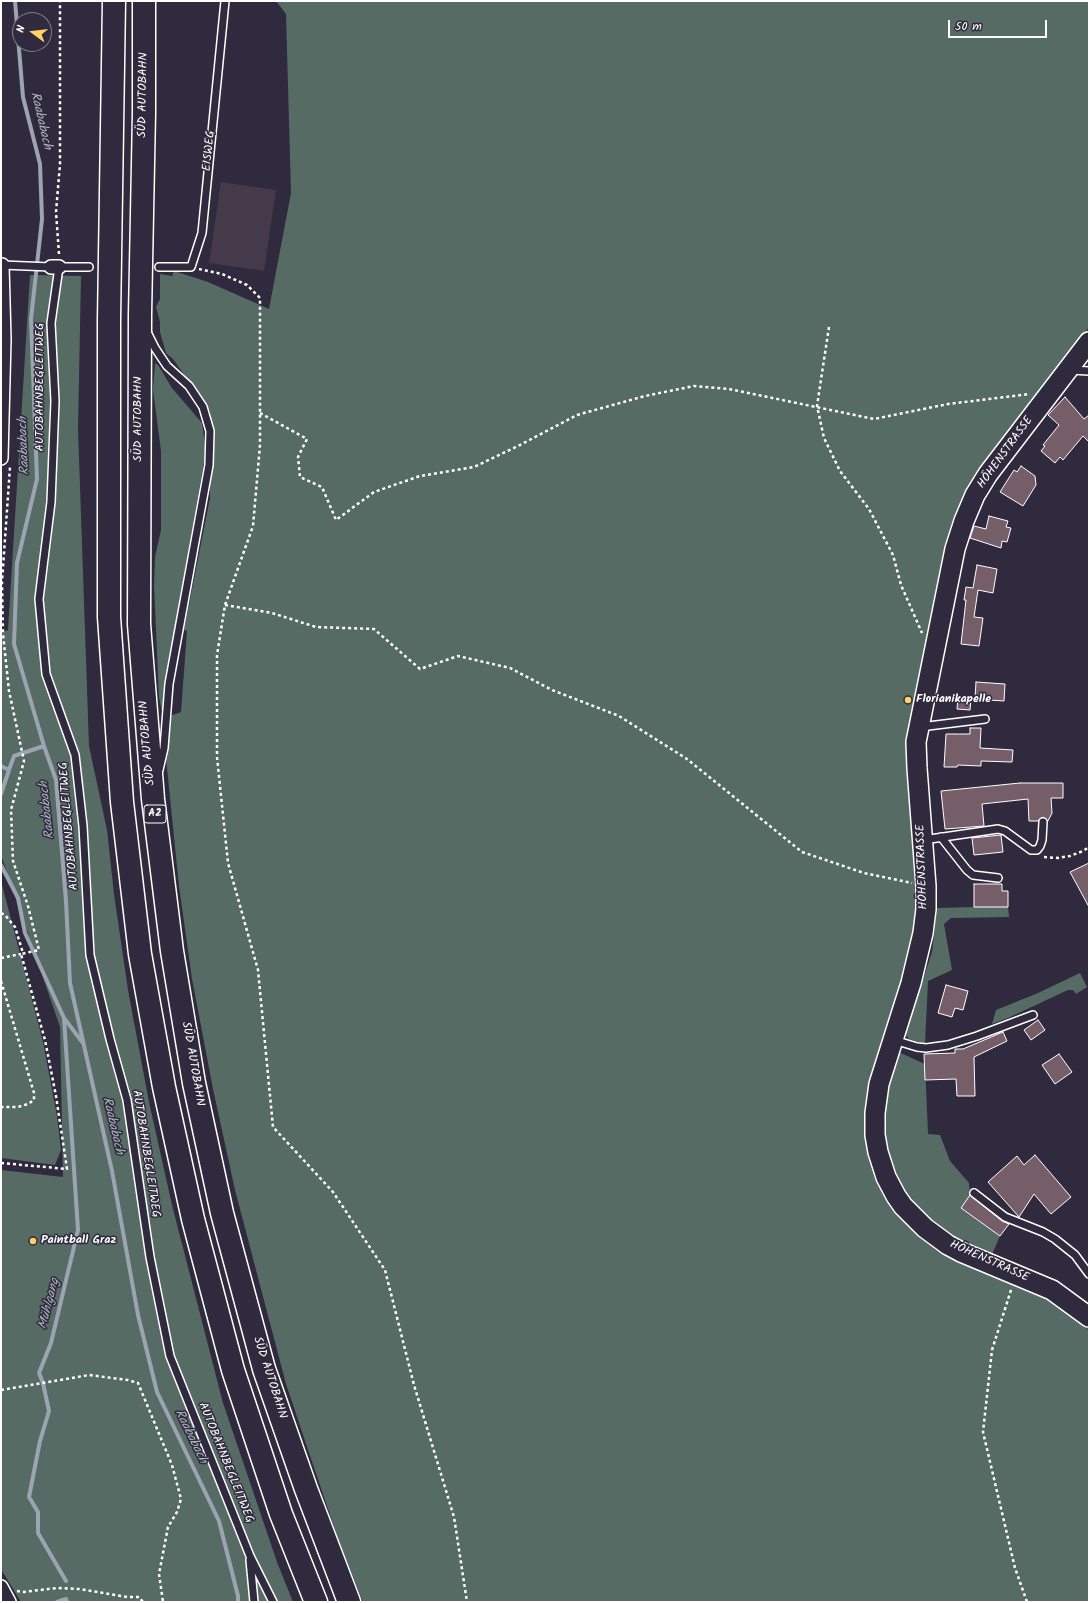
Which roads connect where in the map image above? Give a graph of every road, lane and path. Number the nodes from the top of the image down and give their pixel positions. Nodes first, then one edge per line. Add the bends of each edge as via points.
1 (60, 1) edge
2 (114, 1) edge
3 (144, 1) edge
4 (225, 1) edge
5 (2, 265) edge
6 (55, 267) junction
7 (90, 267) dead end
8 (159, 267) dead end
9 (191, 267) junction
10 (140, 315) junction
11 (830, 327) dead end
12 (1089, 342) edge
13 (1068, 370) junction
14 (1089, 371) edge
15 (1052, 391) junction
16 (817, 406) junction
17 (260, 413) junction
18 (6, 461) edge
19 (226, 606) junction
20 (2, 634) edge
21 (934, 656) junction
22 (985, 719) dead end
23 (918, 727) junction
24 (153, 799) junction
25 (1043, 822) dead end
26 (941, 837) junction
27 (923, 840) junction
28 (1089, 847) edge
29 (1031, 850) junction
30 (998, 878) dead end
31 (926, 886) junction
32 (1, 913) edge
33 (23, 953) junction
34 (1, 958) edge
35 (1, 981) edge
36 (1033, 1015) dead end
37 (893, 1040) junction
38 (1, 1107) edge
39 (1, 1163) edge
40 (974, 1193) dead end
41 (1089, 1274) edge
42 (1016, 1275) junction
43 (1089, 1317) edge
44 (1, 1390) edge
45 (250, 1556) junction
46 (5, 1594) edge
47 (143, 1602) edge
48 (163, 1602) edge
49 (254, 1602) edge
50 (273, 1602) edge
51 (316, 1602) edge
52 (349, 1602) edge
53 (467, 1602) edge
54 (1027, 1602) edge

1 - 6 path via 60,164 56,212 60,260
2 - 51 highway via 109,320 109,617 122,802 140,954 164,1087 193,1219 233,1370 280,1514
3 - 10 highway, SÜD AUTOBAHN / A2
4 - 9 lane, EISWEG via 202,233
5 - 6 lane
5 - 18 street
6 - 7 lane
6 - 45 lane, AUTOBAHNBEGLEITWEG via 51,323 55,401 51,502 40,599 46,674 75,755 83,826 90,955 127,1100 150,1257 170,1356
8 - 9 lane
9 - 17 path via 222,274 247,285 260,298
10 - 24 highway, SÜD AUTOBAHN / A2 via 139,624
10 - 24 lane via 155,348 167,366 189,386 204,407 210,431 209,465 169,684 164,748
11 - 16 path
12 - 13 street, HÖHENSTRASSE
13 - 14 lane
13 - 15 street, HÖHENSTRASSE
15 - 16 path via 948,404 874,419
15 - 21 street, HÖHENSTRASSE via 995,464 975,495 955,549
16 - 17 path via 729,389 694,386 644,396 577,415 474,467 420,476 374,492 336,520 322,487 300,477 298,457 307,439
16 - 21 path via 824,438 840,471 869,509 893,555 901,584
17 - 19 path via 253,526
18 - 20 path
19 - 31 path via 272,613 316,627 374,629 420,669 458,656 510,668 552,690 619,716 687,759 802,852 864,874
19 - 53 path via 217,655 217,757 228,863 258,970 273,1127 333,1192 385,1270 414,1385 454,1517
20 - 33 path via 9,691 24,761 10,810 13,861 28,906 38,950
21 - 23 street, HÖHENSTRASSE
22 - 23 lane
23 - 27 street, HÖHENSTRASSE via 916,768
24 - 52 highway, SÜD AUTOBAHN / A2 via 172,951 193,1075 222,1214 264,1369
25 - 29 lane via 1040,846 1037,850
26 - 27 lane
26 - 29 lane via 998,829 1005,831
26 - 30 lane via 973,875
27 - 31 street, HÖHENSTRASSE
28 - 29 path via 1070,856 1058,858 1046,858 1036,855
31 - 37 street, HÖHENSTRASSE via 926,909 918,958
32 - 33 path via 15,926
33 - 34 path
33 - 39 path via 45,1040 67,1169
35 - 38 path via 34,1100 18,1107
36 - 37 lane via 942,1046 917,1047
37 - 42 street, HÖHENSTRASSE via 882,1073 875,1113 875,1135 886,1177 903,1206 925,1228 961,1252
40 - 41 lane via 1005,1218 1043,1232 1065,1246
42 - 43 street, HÖHENSTRASSE via 1052,1290
42 - 54 path via 992,1350 983,1432 1015,1568
44 - 48 path via 89,1375 138,1383 172,1465 181,1499 168,1528 159,1574
45 - 49 lane
45 - 50 lane, AUTOBAHNBEGLEITWEG
46 - 47 path via 57,1588 79,1589 139,1597

